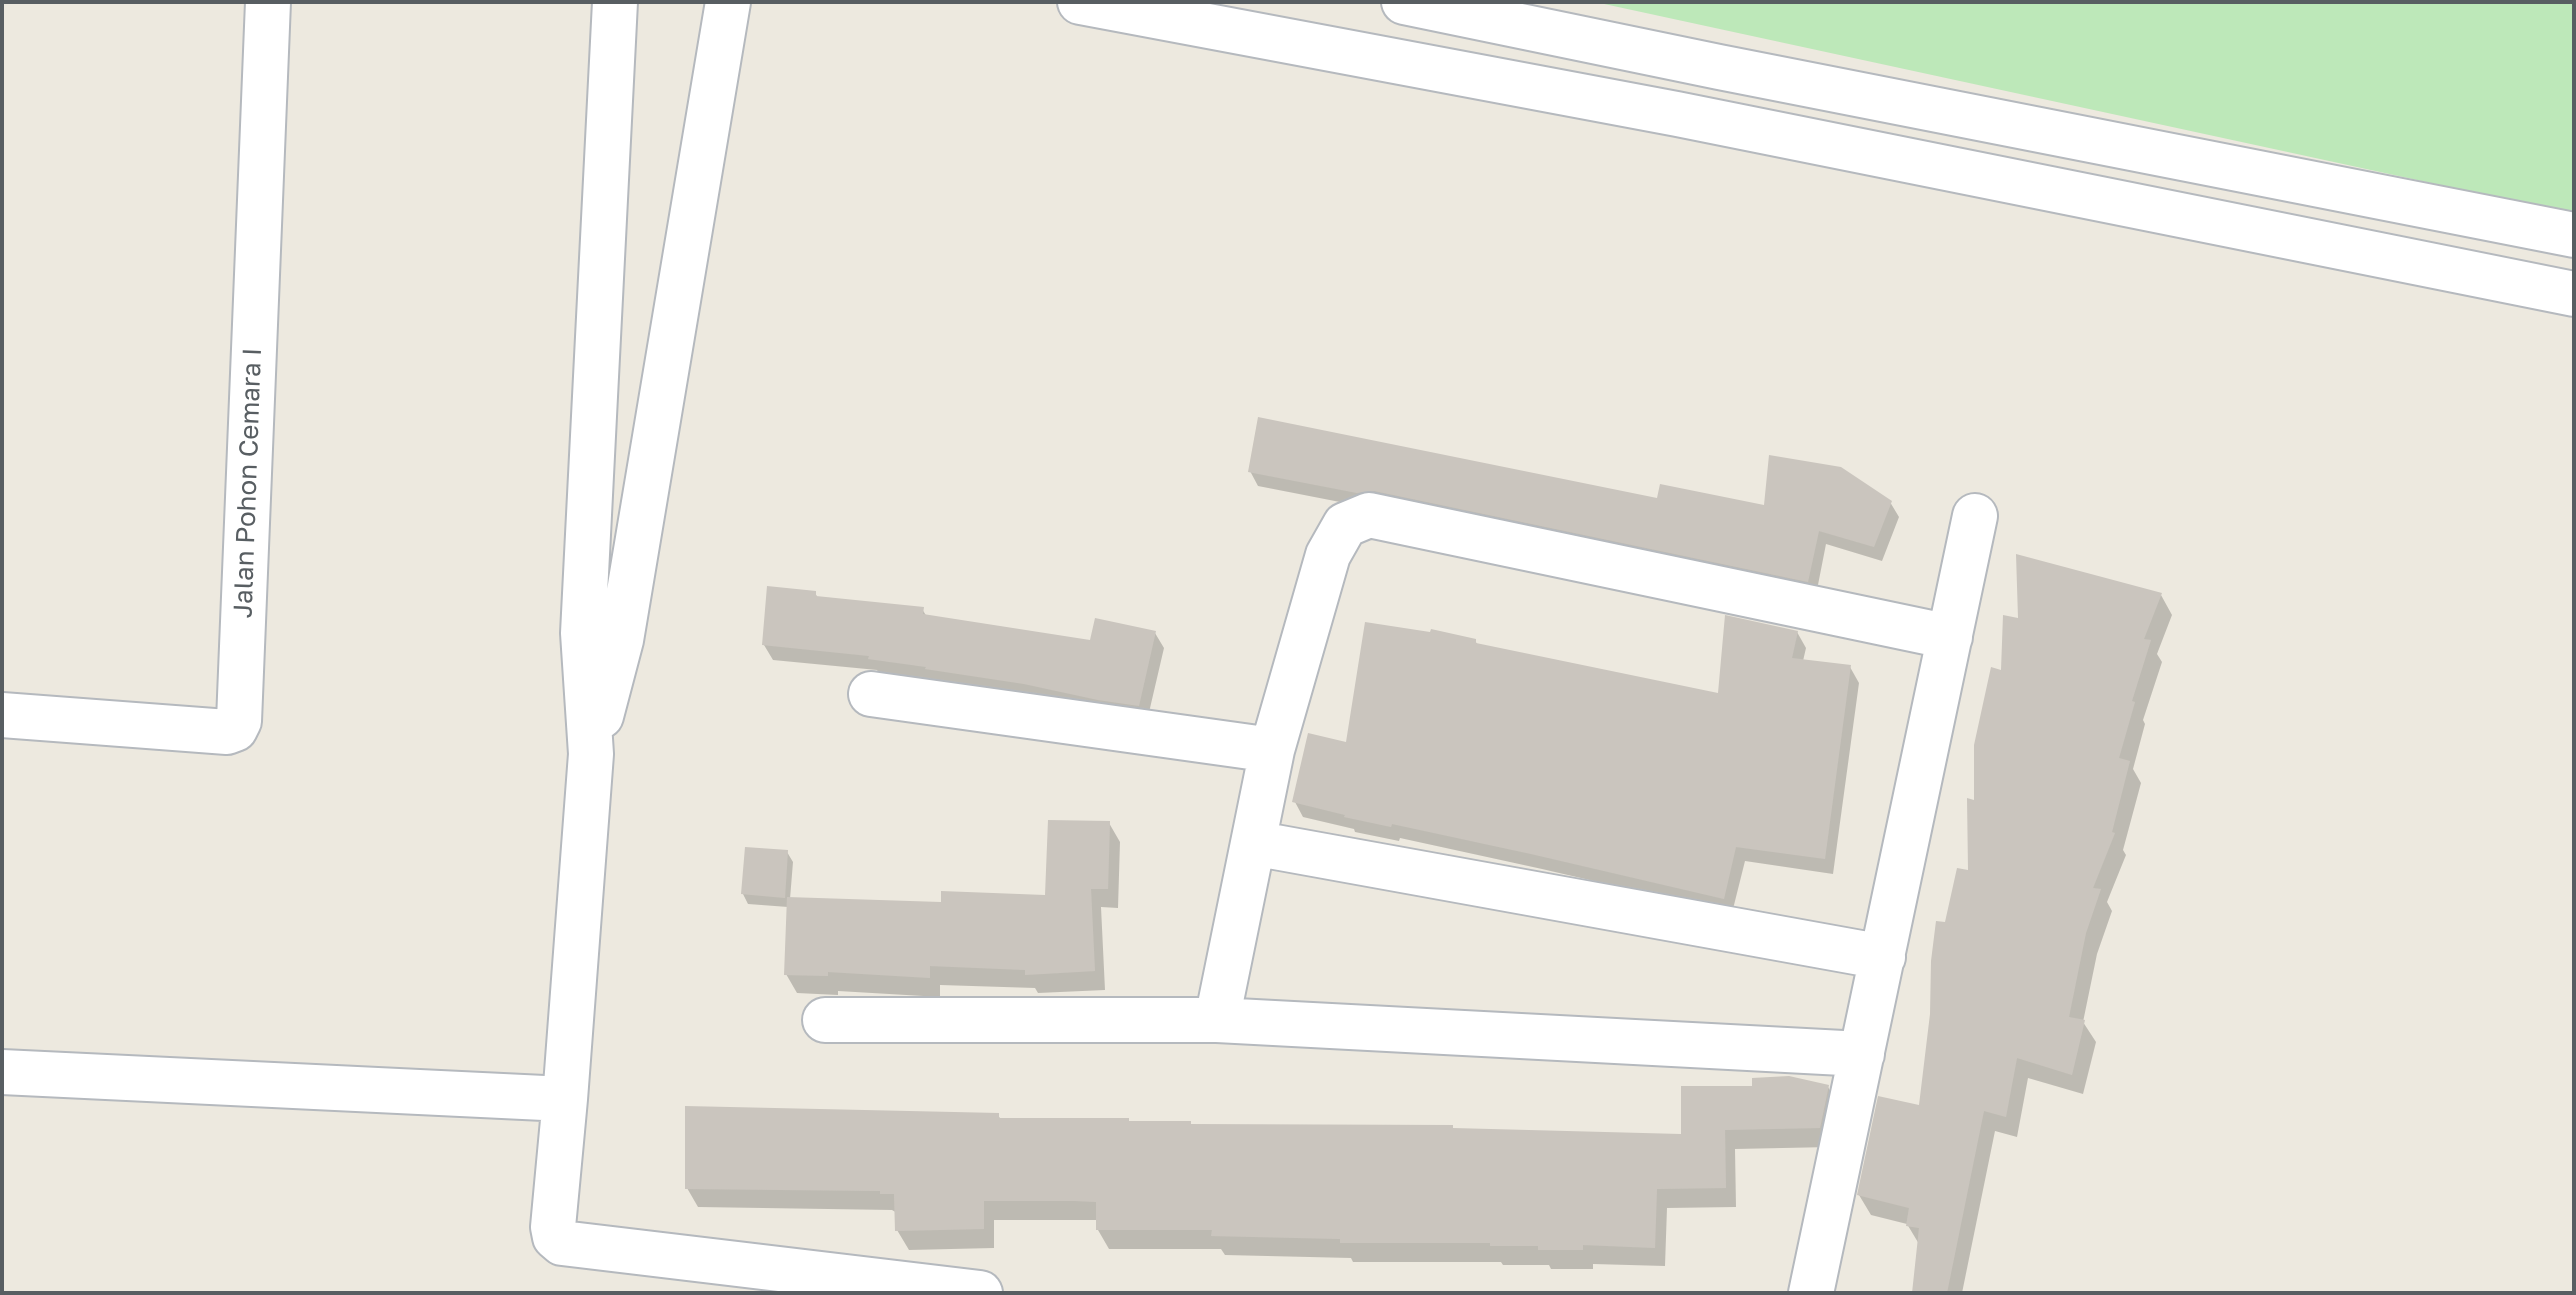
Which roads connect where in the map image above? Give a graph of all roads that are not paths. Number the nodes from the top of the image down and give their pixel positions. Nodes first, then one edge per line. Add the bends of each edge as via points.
1 (268, 2) edge
2 (615, 2) edge
3 (728, 2) edge
4 (1080, 2) edge
5 (1404, 2) edge
6 (2574, 235) edge
7 (2574, 294) edge
8 (1975, 516) dead end
9 (1950, 637) junction
10 (871, 694) dead end
11 (2, 715) edge
12 (1272, 750) junction
13 (591, 754) junction
14 (1253, 843) junction
15 (1883, 957) junction
16 (825, 1020) dead end
17 (1217, 1020) junction
18 (1862, 1054) junction
19 (2, 1072) edge
20 (565, 1099) junction
21 (980, 1293) edge
22 (1811, 1293) edge

1 - 11 street, Jalan Pohon Cemara I via 239,721 227,732
2 - 13 street via 583,633
3 - 13 street via 621,640
4 - 7 street via 1677,114
5 - 6 street
8 - 9 street
9 - 12 street via 1369,515 1345,525 1328,555
9 - 15 street
10 - 12 street
12 - 14 street
13 - 20 street
14 - 15 street
14 - 17 street
15 - 18 street
16 - 17 street
17 - 18 street
18 - 22 street
19 - 20 street
20 - 21 street via 553,1227 562,1243

